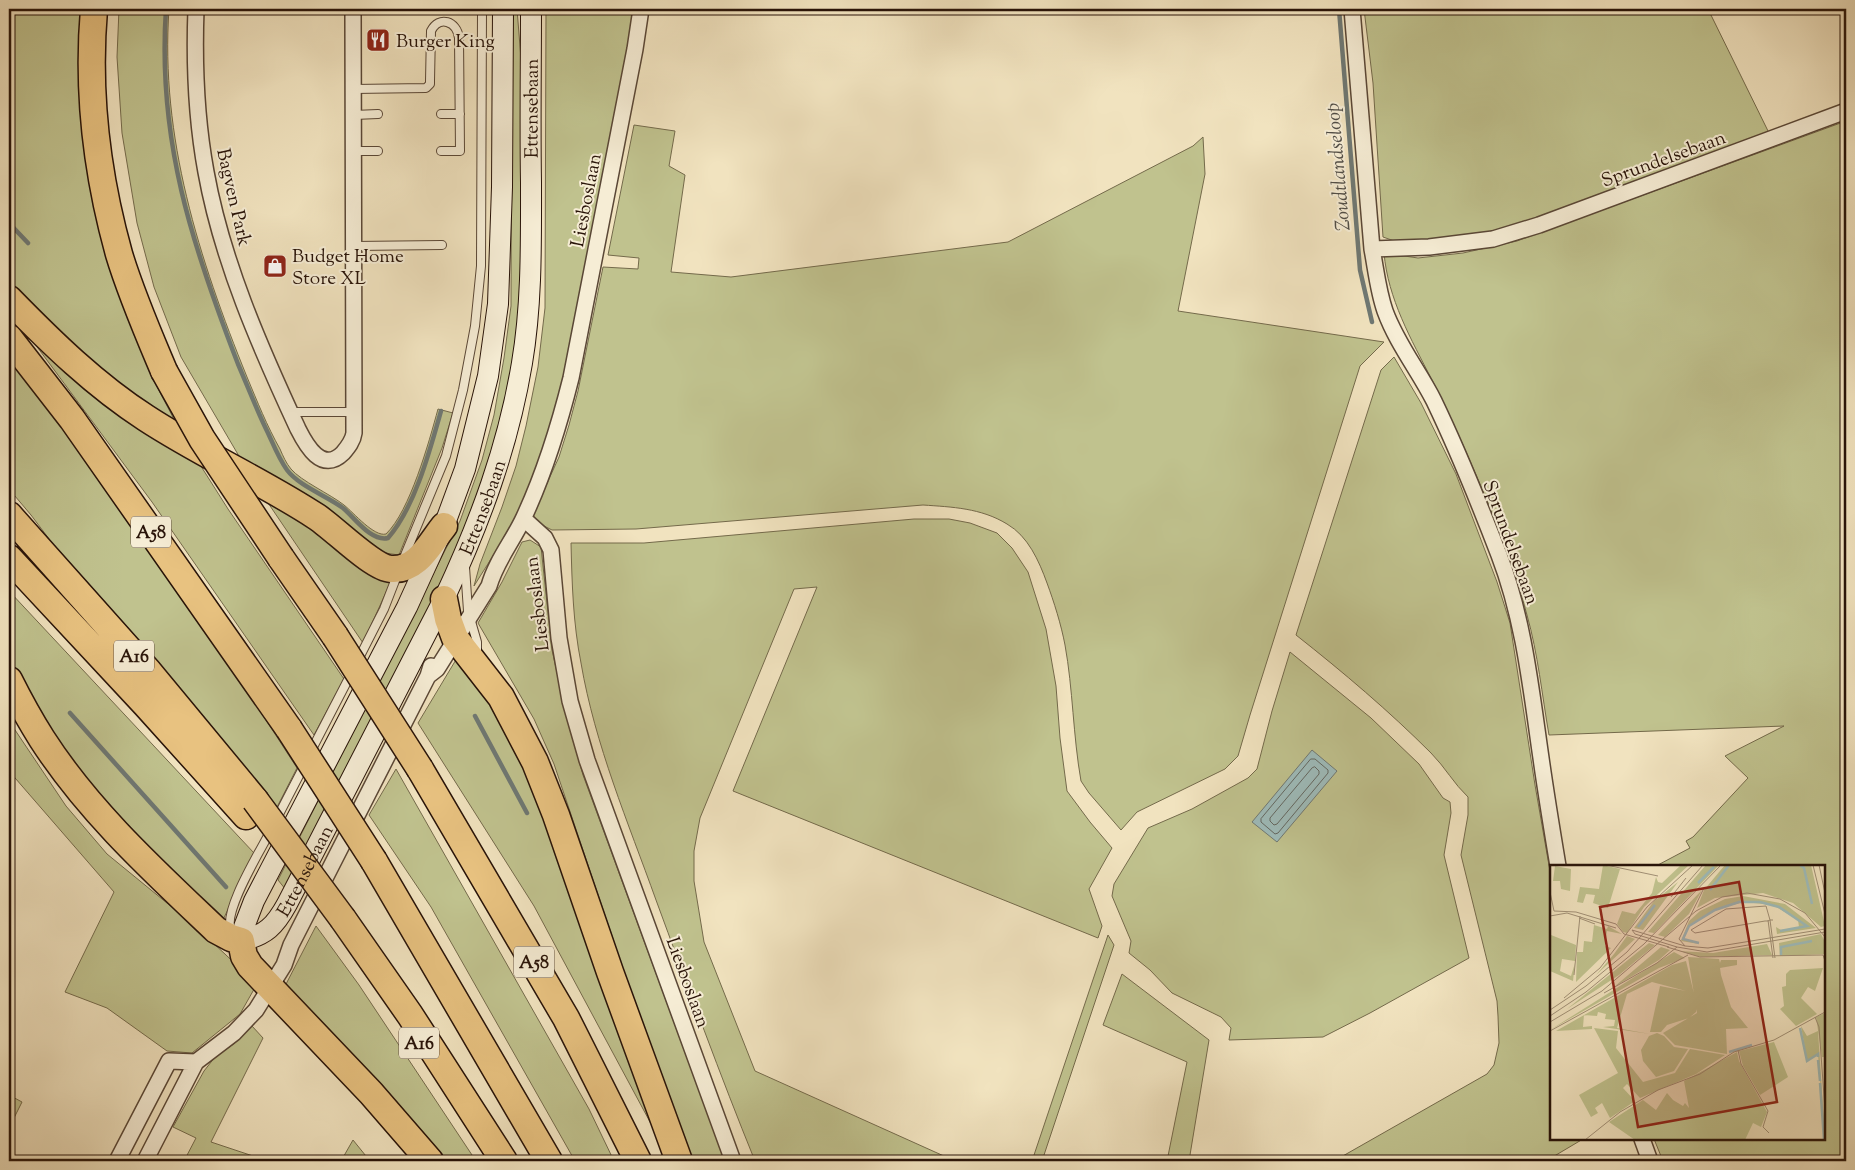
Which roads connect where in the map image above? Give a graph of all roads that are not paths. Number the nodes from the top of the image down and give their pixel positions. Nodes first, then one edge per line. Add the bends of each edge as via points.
1 (94, 9) edge
2 (196, 9) edge
3 (353, 9) edge
4 (482, 9) edge
5 (503, 9) edge
6 (531, 9) edge
7 (641, 9) edge
8 (1352, 9) edge
9 (353, 89) junction
10 (460, 110) junction
11 (1846, 111) edge
12 (378, 114) dead end
13 (442, 114) dead end
14 (354, 115) junction
15 (354, 151) junction
16 (378, 151) dead end
17 (442, 151) dead end
18 (442, 245) dead end
19 (354, 246) junction
20 (1372, 248) junction
21 (9, 299) edge
22 (9, 338) edge
23 (290, 412) junction
24 (354, 412) junction
25 (9, 515) edge
26 (524, 519) junction
27 (444, 526) junction
28 (9, 558) edge
29 (400, 568) junction
30 (458, 617) junction
31 (9, 680) edge
32 (250, 808) junction
33 (1558, 865) edge
34 (340, 924) junction
35 (241, 941) junction
36 (267, 984) junction
37 (196, 1062) junction
38 (1642, 1140) edge
39 (117, 1161) edge
40 (144, 1161) edge
41 (430, 1161) edge
42 (493, 1161) edge
43 (504, 1161) edge
44 (549, 1161) edge
45 (638, 1161) edge
46 (679, 1161) edge
47 (733, 1161) edge
48 (1650, 1161) edge

1 - 45 highway, A58, bridge via 92,94 99,160 120,254 144,326 164,371 202,439 420,769 566,1018
2 - 23 street, Bagven Park via 197,103 210,190 236,280
3 - 9 street, Bagven Park
4 - 29 lane via 482,266 475,326 446,456
5 - 27 main road, Ettensebaan via 500,239 495,327 477,424
6 - 30 main road, Ettensebaan via 530,272 522,361 498,466 464,557
7 - 26 street, Liesboslaan via 571,378 545,469
8 - 20 street, Sprundelsebaan
9 - 10 lane via 428,86 431,31 436,24 445,22 456,26 459,34
9 - 14 street, Bagven Park
10 - 13 lane
10 - 17 lane via 460,151
11 - 20 street, Sprundelsebaan via 1539,225 1493,239 1429,247
12 - 14 lane
14 - 15 street, Bagven Park
15 - 16 lane
15 - 19 street, Bagven Park
18 - 19 lane
19 - 24 street, Bagven Park
20 - 33 street, Sprundelsebaan via 1385,311 1433,401 1499,555 1511,591 1528,664
21 - 29 highway via 76,365 138,413 304,509 378,565
22 - 44 highway, A58, bridge via 72,420 289,730 374,860
23 - 24 lane
23 - 24 street, Bagven Park via 308,448 329,460 340,456 352,440
25 - 32 highway, A16 via 149,672
26 - 30 street via 493,572 489,586
26 - 47 street, Liesboslaan via 545,538 551,550 560,647 570,700 587,760
27 - 29 highway via 423,555
27 - 35 main road, Ettensebaan via 408,607 254,901
28 - 32 highway, A16 via 146,705
29 - 35 lane via 374,630 234,902 230,928
30 - 35 main road, Ettensebaan via 277,922 264,933
30 - 36 street via 432,662 428,676 291,945 276,961
30 - 46 highway via 478,668 501,697 525,740 544,786
31 - 35 highway via 43,741 115,831 216,930
32 - 34 highway, bridge
34 - 42 highway, A16
34 - 43 highway via 410,1015
35 - 36 highway via 250,966
36 - 37 street via 234,1033
36 - 41 highway via 378,1100
37 - 39 street via 169,1061
37 - 40 street
38 - 48 street

